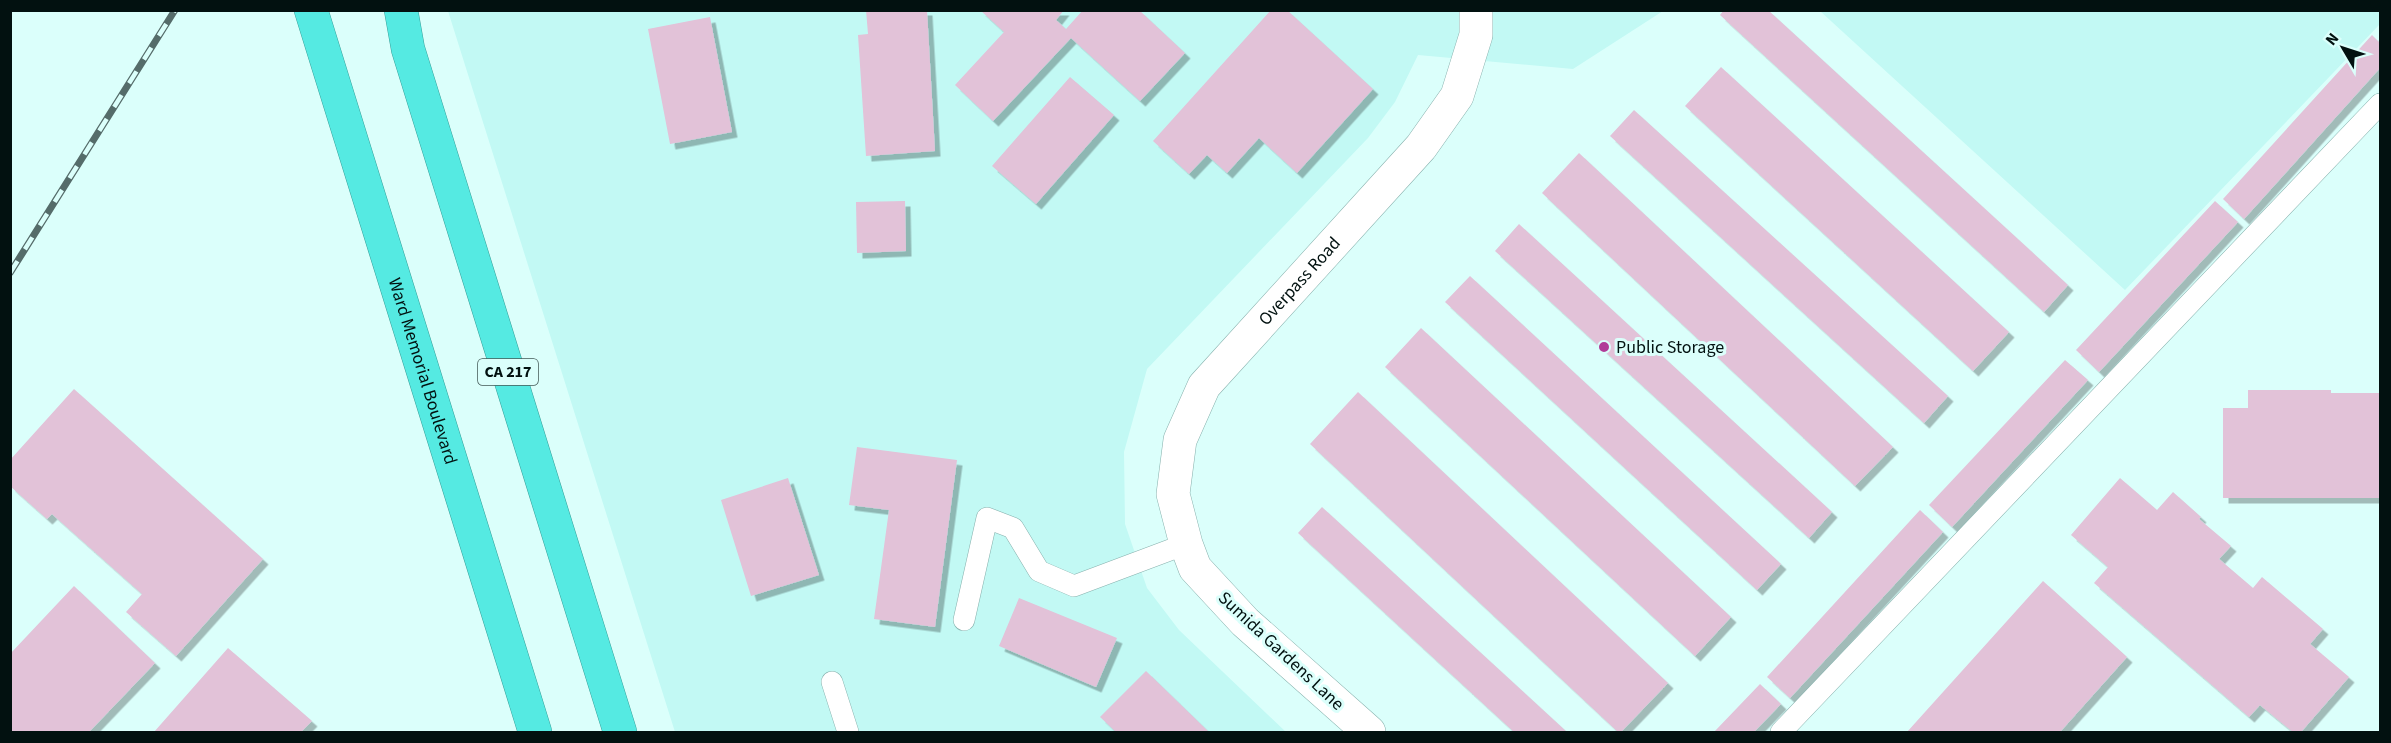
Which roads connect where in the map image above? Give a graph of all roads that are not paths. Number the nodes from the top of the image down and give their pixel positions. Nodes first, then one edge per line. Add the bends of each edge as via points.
1 (311, 10) edge
2 (401, 10) edge
3 (1476, 10) edge
4 (2380, 104) edge
5 (1191, 556) junction
6 (964, 620) dead end
7 (832, 682) dead end
8 (535, 732) edge
9 (620, 732) edge
10 (848, 732) edge
11 (1369, 732) edge
12 (1781, 732) edge

1 - 8 highway, Ward Memorial Boulevard
2 - 9 highway, CA 217 via 411,60
3 - 5 street, Overpass Road via 1476,35 1457,96 1421,147 1204,386 1180,440 1173,494
4 - 12 lane
5 - 6 lane via 1074,586 1039,571 1013,528 987,518
5 - 11 street, Sumida Gardens Lane via 1245,622
7 - 10 lane

